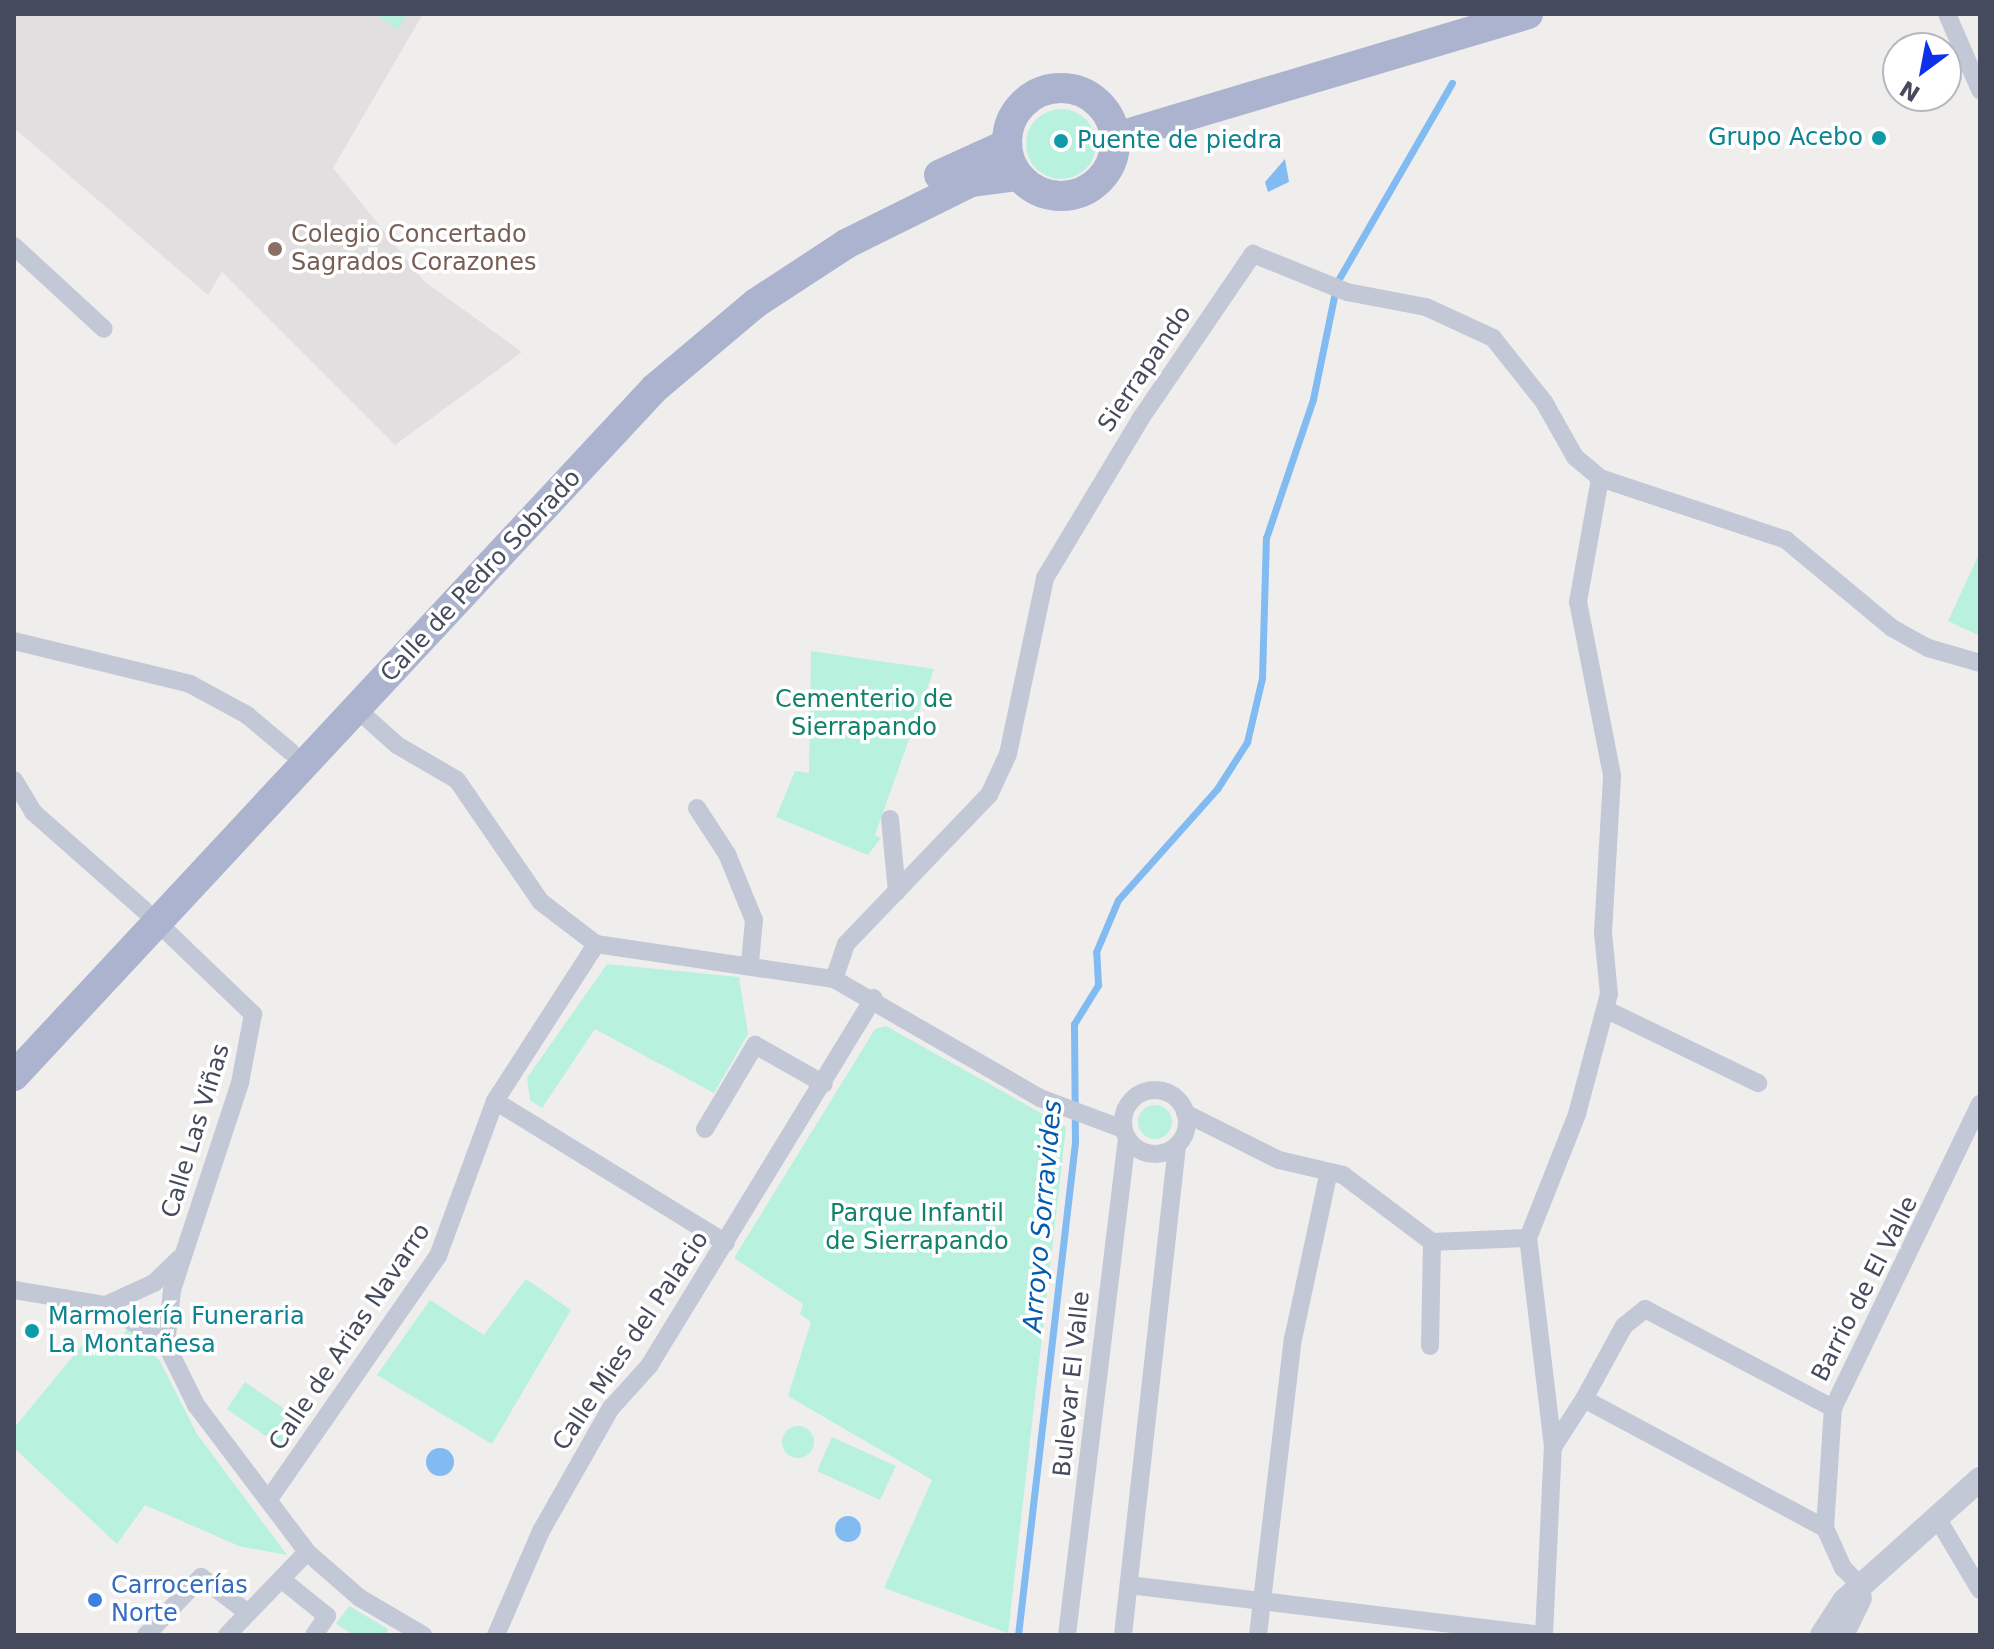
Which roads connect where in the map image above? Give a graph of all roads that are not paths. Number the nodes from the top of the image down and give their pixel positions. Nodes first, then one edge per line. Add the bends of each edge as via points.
1 (1457, 14) edge
2 (1528, 14) edge
3 (1947, 14) edge
4 (1978, 81) edge
5 (1113, 127) junction
6 (1007, 144) junction
7 (1018, 176) junction
8 (14, 246) edge
9 (104, 329) dead end
10 (1600, 478) junction
11 (14, 641) edge
12 (1980, 663) edge
13 (358, 710) junction
14 (291, 752) junction
15 (14, 780) edge
16 (697, 808) dead end
17 (890, 819) dead end
18 (897, 892) junction
19 (151, 916) junction
20 (596, 944) junction
21 (750, 962) junction
22 (834, 979) junction
23 (874, 998) junction
24 (1607, 1010) junction
25 (14, 1046) edge
26 (14, 1076) edge
27 (1758, 1083) dead end
28 (824, 1084) junction
29 (495, 1101) junction
30 (1128, 1103) junction
31 (1980, 1104) edge
32 (1185, 1113) junction
33 (1094, 1116) junction
34 (705, 1129) dead end
35 (1125, 1133) junction
36 (1224, 1134) junction
37 (1181, 1140) junction
38 (1328, 1176) junction
39 (1528, 1238) junction
40 (1432, 1242) junction
41 (726, 1243) junction
42 (183, 1256) junction
43 (14, 1290) edge
44 (106, 1305) junction
45 (166, 1344) junction
46 (1430, 1346) dead end
47 (1584, 1399) junction
48 (1833, 1408) junction
49 (1553, 1447) junction
50 (1980, 1479) edge
51 (269, 1499) junction
52 (1936, 1516) junction
53 (1825, 1528) junction
54 (307, 1552) junction
55 (281, 1579) junction
56 (1129, 1585) junction
57 (1863, 1588) junction
58 (1980, 1590) edge
59 (1263, 1603) junction
60 (248, 1613) junction
61 (402, 1631) edge
62 (146, 1635) edge
63 (227, 1635) edge
64 (314, 1635) edge
65 (423, 1635) edge
66 (496, 1635) edge
67 (1067, 1635) edge
68 (1123, 1635) edge
69 (1258, 1635) edge
70 (1544, 1635) edge
71 (1822, 1635) edge
72 (1842, 1635) edge

1 - 5 main road
2 - 5 main road
3 - 4 street
5 - 6 main road via 1083,92 1047,89 1017,110
5 - 7 main road via 1108,171 1082,193 1047,195
6 - 7 main road
6 - 14 main road, Calle de Pedro Sobrado via 837,228 707,317 647,371
7 - 13 main road, Calle de Pedro Sobrado via 944,194 756,303 655,388
8 - 9 street
10 - 12 street via 1786,540 1892,628 1928,648
10 - 18 street, Sierrapando via 1575,457 1544,402 1493,338 1426,307 1347,292 1253,254 1193,337 1045,578 1008,754 989,795
10 - 24 street via 1578,602 1612,775
11 - 14 street via 190,684 247,715
13 - 19 main road, Calle de Pedro Sobrado
13 - 20 street via 397,745 457,780 541,902
14 - 19 main road, Calle de Pedro Sobrado
15 - 19 street via 33,812
16 - 21 street via 727,854 754,920
17 - 18 street
18 - 22 street, Sierrapando via 846,944
19 - 25 main road, Calle de Pedro Sobrado
19 - 26 main road, Calle de Pedro Sobrado
19 - 42 street, Calle Las Viñas via 253,1014 240,1083
20 - 21 street
20 - 29 street, Calle de Arias Navarro
21 - 22 street
22 - 23 street
23 - 28 street, Calle Mies del Palacio
23 - 33 street via 1054,1105
24 - 27 street
24 - 39 street
28 - 34 street via 755,1045
28 - 41 street, Calle Mies del Palacio
29 - 41 street
29 - 51 street, Calle de Arias Navarro via 438,1256
30 - 32 street via 1160,1090
30 - 33 street
30 - 35 street, Bulevar El Valle
31 - 48 street, Barrio de El Valle
32 - 36 street
32 - 37 street
33 - 35 street
35 - 37 street via 1150,1153
35 - 67 street, Bulevar El Valle
36 - 37 street
36 - 38 street
37 - 56 street
38 - 40 street via 1343,1175
38 - 59 street via 1293,1339
39 - 40 street
39 - 49 street
40 - 46 street
41 - 66 street, Calle Mies del Palacio via 557,1501
42 - 44 street via 154,1283
42 - 45 street, Calle Las Viñas via 166,1310
43 - 44 street
44 - 45 street
45 - 51 street via 196,1405
47 - 48 street via 1624,1326 1645,1309
47 - 49 street
47 - 53 street
48 - 53 street, Barrio de El Valle
49 - 70 street
50 - 52 street
51 - 54 street
52 - 57 street
52 - 58 street
53 - 57 street, Barrio de El Valle via 1843,1568
54 - 55 street
54 - 61 street
55 - 60 street
55 - 64 street via 327,1616
56 - 59 street
56 - 68 street
57 - 71 street
57 - 72 street
59 - 69 street
59 - 70 street
60 - 62 street via 201,1577
60 - 63 street
61 - 65 street

